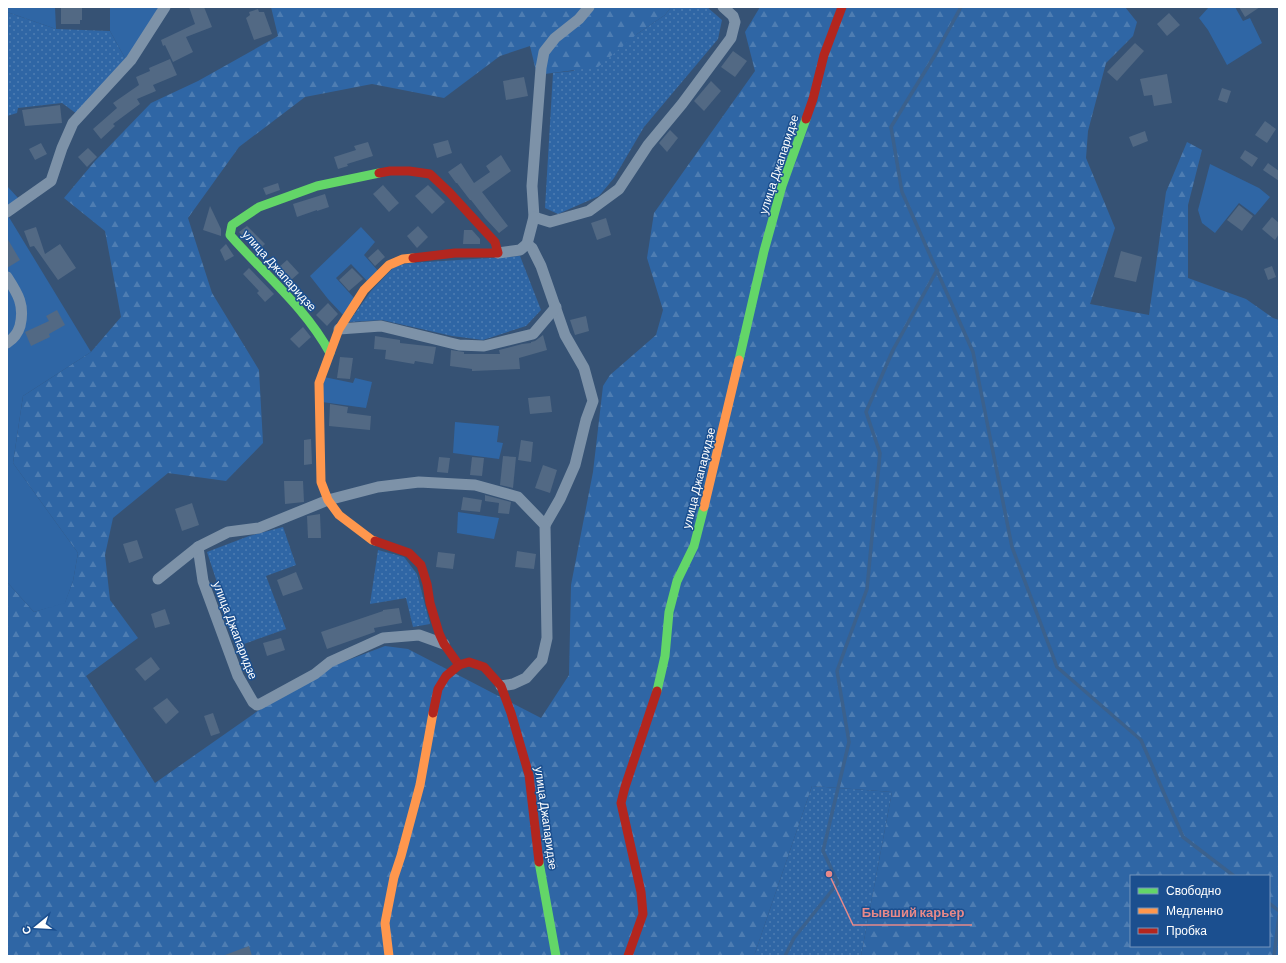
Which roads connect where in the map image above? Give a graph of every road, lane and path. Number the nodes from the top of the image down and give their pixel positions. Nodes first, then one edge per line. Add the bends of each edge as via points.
1 (165, 7) edge
2 (589, 7) edge
3 (723, 7) edge
4 (842, 7) edge
5 (7, 212) edge
6 (534, 217) junction
7 (527, 244) junction
8 (498, 253) junction
9 (7, 277) edge
10 (556, 307) junction
11 (340, 329) junction
12 (7, 343) edge
13 (330, 353) junction
14 (328, 500) junction
15 (545, 525) junction
16 (198, 547) junction
17 (158, 578) dead end
18 (444, 644) junction
19 (459, 665) junction
20 (501, 686) junction
21 (389, 956) edge
22 (556, 956) edge
23 (628, 956) edge

1 - 5 street via 132,60 73,123 51,181
2 - 6 street via 579,19 555,38 544,52 532,186
3 - 6 street via 733,16 735,22 731,38 648,145 619,189 589,211 550,222
4 - 23 street, улица Джапаридзе via 782,186 764,252 711,482 694,546 677,581 669,612 665,656 656,696 621,803 641,892 643,914
6 - 7 street
7 - 8 street via 520,250
7 - 10 street via 532,248 541,266
8 - 11 street via 425,256 403,259 389,265 364,290
8 - 13 street, улица Джапаридзе via 495,242 430,174 390,171 317,186 260,207 232,225 230,235 297,306 321,336
9 - 12 street via 16,291 22,316 18,330
10 - 11 street via 533,334 484,346 460,345 381,326
10 - 15 street via 565,335 584,368 593,401 575,465 560,500
11 - 13 street
13 - 14 street via 319,383 321,482
14 - 15 street via 378,487 419,482 475,485 518,497
14 - 16 street via 259,528 228,532
14 - 18 street via 339,515 372,540 409,553 421,565 438,633
15 - 20 street via 547,638 542,660 526,678
16 - 17 street
16 - 18 street, улица Джапаридзе via 203,581 238,676 257,705 315,674 330,662 383,638 419,635
18 - 19 street
19 - 20 street, улица Джапаридзе via 469,662 484,667
19 - 21 street via 446,676 438,689 420,786 390,896 385,924
20 - 22 street, улица Джапаридзе via 512,712 529,775 537,848

